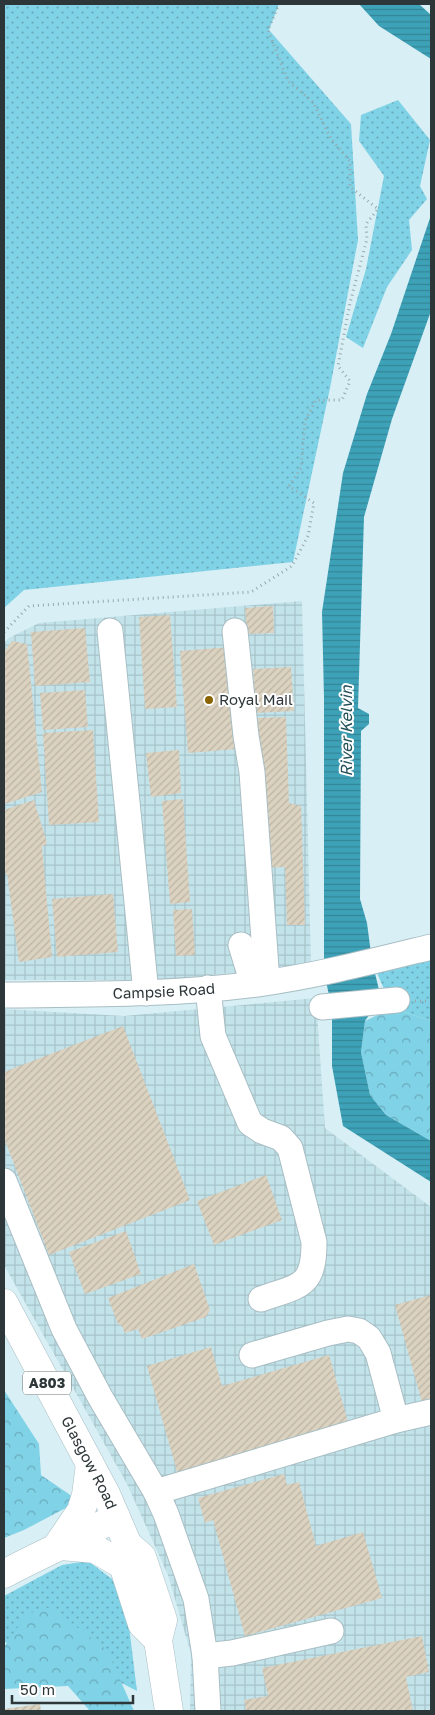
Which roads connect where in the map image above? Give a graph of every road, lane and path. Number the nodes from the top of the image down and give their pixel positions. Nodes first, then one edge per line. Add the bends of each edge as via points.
1 (279, 4) edge
2 (110, 631) dead end
3 (235, 631) dead end
4 (4, 632) edge
5 (241, 945) dead end
6 (423, 949) edge
7 (260, 983) junction
8 (208, 988) junction
9 (146, 993) junction
10 (4, 995) edge
11 (397, 1000) dead end
12 (322, 1007) dead end
13 (4, 1181) edge
14 (262, 1299) dead end
15 (4, 1303) edge
16 (252, 1355) dead end
17 (431, 1412) edge
18 (396, 1420) junction
19 (90, 1464) junction
20 (156, 1492) junction
21 (116, 1517) junction
22 (57, 1546) junction
23 (126, 1555) junction
24 (4, 1574) edge
25 (331, 1631) dead end
26 (205, 1656) junction
27 (169, 1711) edge
28 (208, 1711) edge

1 - 4 path via 268,30 288,81 313,102 331,139 350,160 350,187 378,209 366,224 368,239 350,303 338,366 350,381 342,400 316,400 304,421 301,468 289,486 314,503 308,536 292,566 251,592 29,606
2 - 9 street
3 - 7 street via 252,772
5 - 7 street
6 - 7 street, Campsie Road
7 - 8 street, Campsie Road
8 - 9 street, Campsie Road
8 - 14 street via 213,1036 250,1123 281,1138 290,1148 314,1242 312,1271 302,1284
9 - 10 street, Campsie Road
11 - 12 street
13 - 20 street via 64,1329
15 - 19 main road, Glasgow Road / A803
16 - 18 street via 328,1333 348,1329 359,1331 369,1338 378,1353
17 - 18 street
18 - 20 street
19 - 21 main road, Glasgow Road / A803
19 - 22 main road via 81,1511
20 - 26 street via 170,1522 196,1599
21 - 22 main road
21 - 23 main road, Glasgow Road / A803
22 - 23 main road
22 - 24 main road
23 - 27 main road, Glasgow Road / A803 via 142,1557 163,1620 158,1640
25 - 26 street
26 - 28 street

